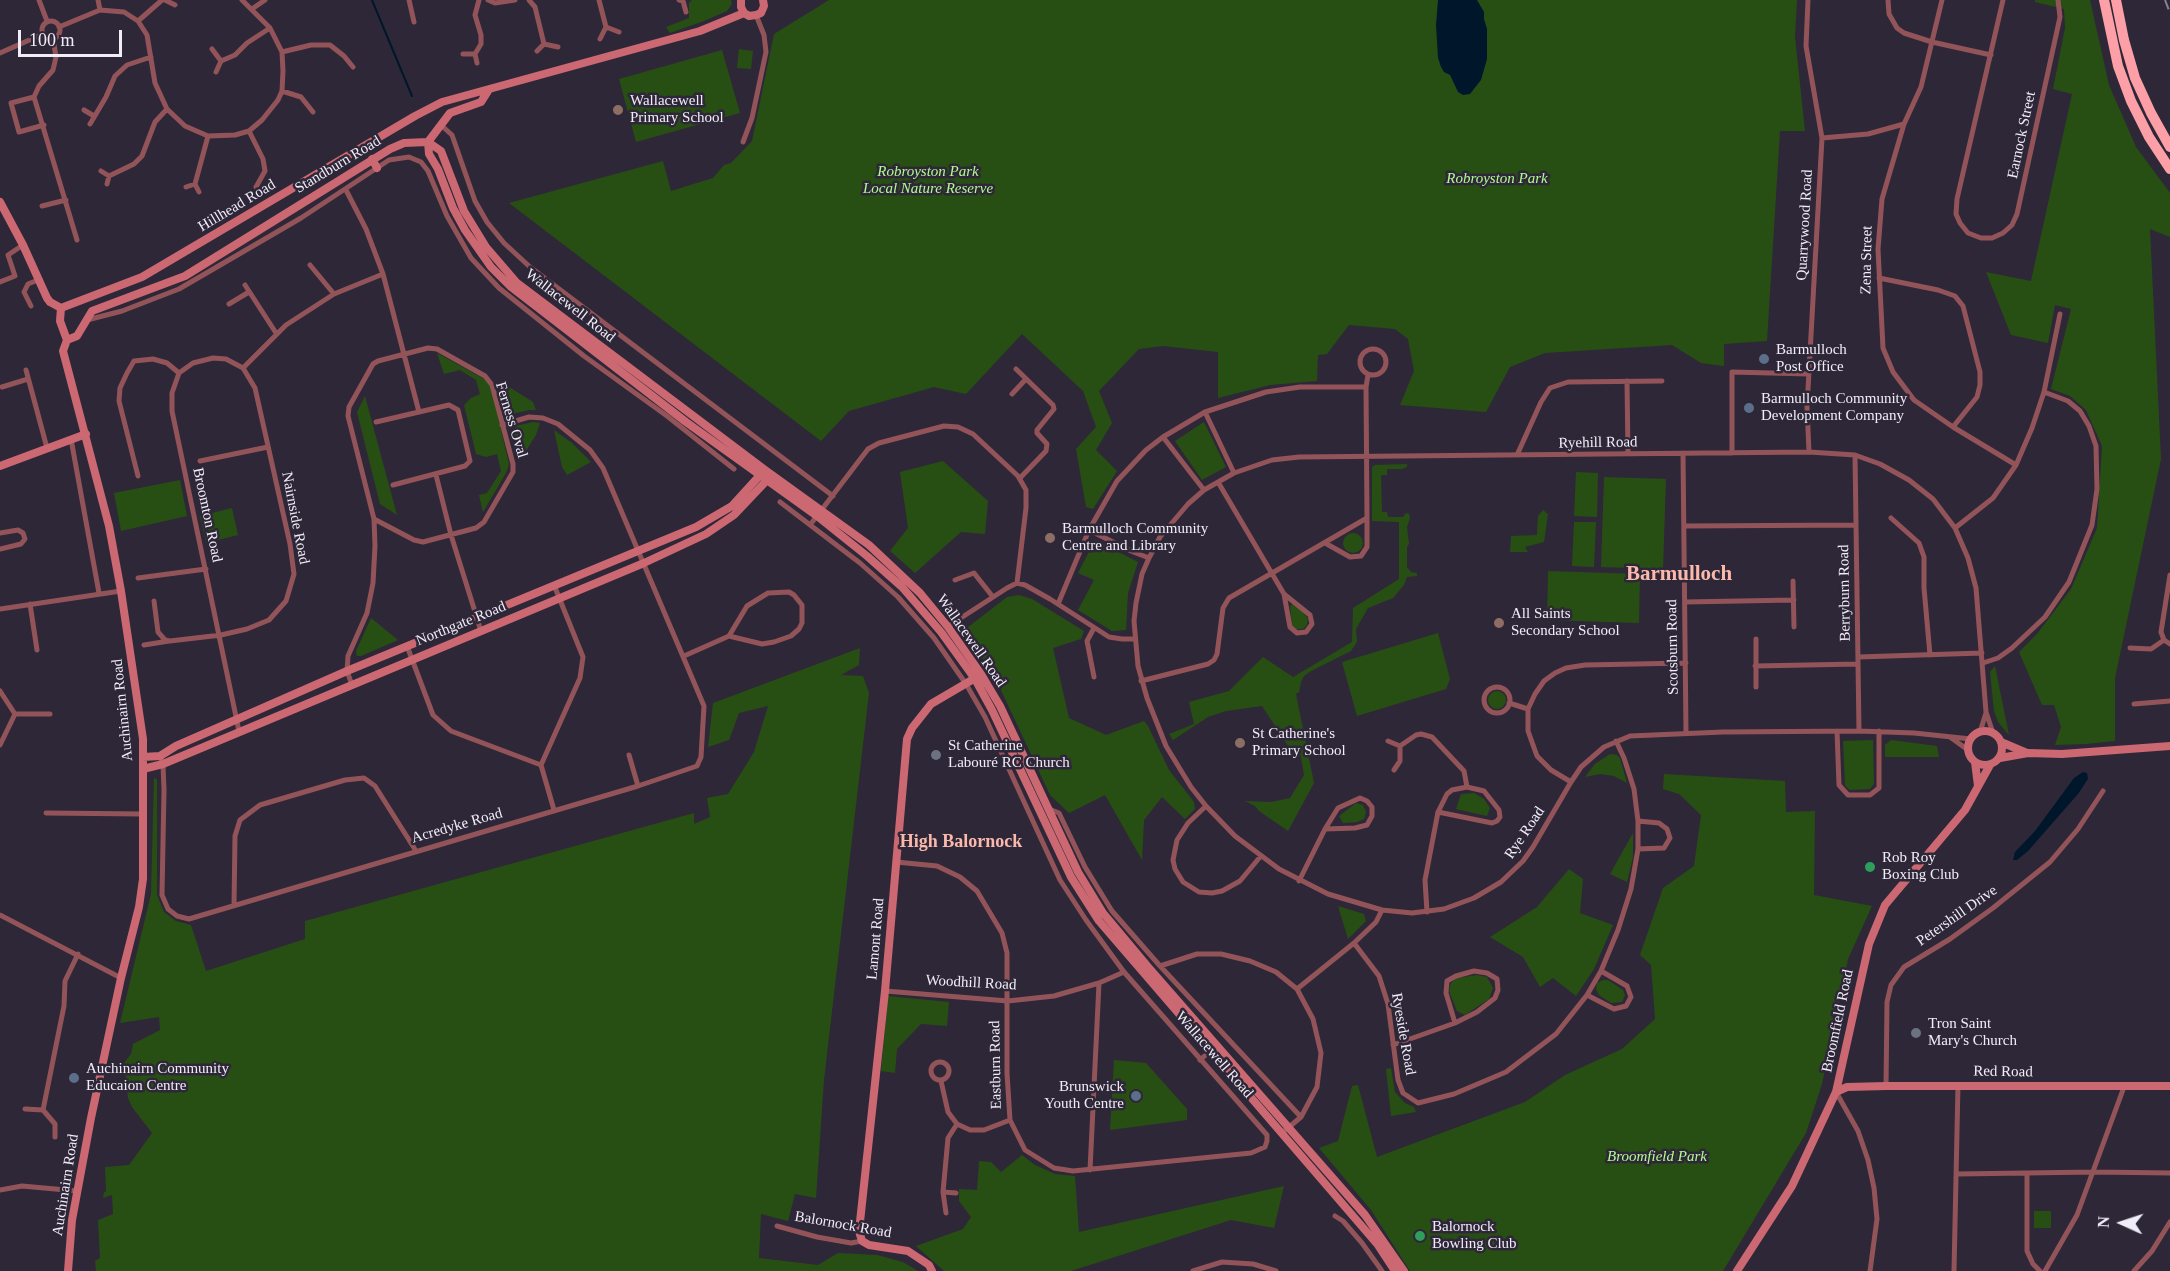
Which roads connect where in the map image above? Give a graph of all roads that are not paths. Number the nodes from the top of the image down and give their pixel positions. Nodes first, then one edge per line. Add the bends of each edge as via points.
1 (39, 0) edge
2 (98, 0) edge
3 (163, 0) edge
4 (242, 0) edge
5 (265, 0) edge
6 (409, 0) edge
7 (479, 0) edge
8 (488, 0) edge
9 (515, 0) edge
10 (530, 0) edge
11 (599, 0) edge
12 (682, 0) edge
13 (741, 0) edge
14 (763, 0) edge
15 (1808, 0) edge
16 (1888, 0) edge
17 (1941, 0) edge
18 (2003, 0) edge
19 (2058, 0) edge
20 (2104, 0) edge
21 (2116, 0) edge
22 (175, 5) dead end
23 (252, 9) junction
24 (100, 10) junction
25 (686, 12) dead end
26 (744, 13) junction
27 (756, 15) junction
28 (47, 21) junction
29 (138, 21) junction
30 (414, 22) dead end
31 (59, 27) junction
32 (606, 27) junction
33 (270, 28) junction
34 (619, 32) dead end
35 (43, 34) junction
36 (53, 38) junction
37 (600, 39) dead end
38 (1932, 42) junction
39 (544, 45) junction
40 (558, 47) dead end
41 (212, 49) dead end
42 (537, 51) dead end
43 (282, 52) junction
44 (0, 53) edge
45 (464, 54) dead end
46 (475, 54) junction
47 (1991, 56) junction
48 (152, 57) junction
49 (221, 62) junction
50 (477, 63) dead end
51 (353, 67) dead end
52 (216, 72) dead end
53 (282, 91) junction
54 (488, 91) junction
55 (34, 97) junction
56 (167, 109) junction
57 (84, 110) dead end
58 (313, 112) dead end
59 (94, 116) junction
60 (90, 124) dead end
61 (1904, 124) junction
62 (44, 126) junction
63 (442, 126) junction
64 (249, 130) junction
65 (208, 136) junction
66 (1822, 138) junction
67 (428, 142) junction
68 (743, 142) dead end
69 (2170, 147) edge
70 (372, 159) junction
71 (421, 162) joint
72 (377, 168) junction
73 (2170, 169) edge
74 (101, 171) dead end
75 (109, 176) junction
76 (106, 184) dead end
77 (195, 184) junction
78 (186, 187) dead end
79 (256, 187) dead end
80 (346, 190) junction
81 (199, 192) dead end
82 (66, 200) junction
83 (0, 202) edge
84 (42, 206) dead end
85 (2, 212) edge
86 (77, 240) dead end
87 (23, 245) junction
88 (310, 265) dead end
89 (383, 274) junction
90 (1879, 278) junction
91 (38, 280) junction
92 (0, 282) edge
93 (245, 285) dead end
94 (249, 292) junction
95 (334, 294) junction
96 (228, 304) dead end
97 (31, 306) dead end
98 (61, 308) junction
99 (2060, 314) dead end
100 (86, 320) junction
101 (276, 333) junction
102 (67, 340) junction
103 (403, 354) junction
104 (243, 368) junction
105 (1016, 369) dead end
106 (26, 370) dead end
107 (179, 373) junction
108 (1809, 374) junction
109 (1368, 375) junction
110 (28, 379) junction
111 (1026, 379) junction
112 (1627, 381) junction
113 (1662, 381) dead end
114 (2, 387) dead end
115 (1366, 387) junction
116 (2043, 392) junction
117 (1012, 394) dead end
118 (419, 412) junction
119 (1205, 412) junction
120 (376, 422) dead end
121 (502, 424) junction
122 (1953, 427) junction
123 (86, 434) junction
124 (1163, 437) junction
125 (71, 439) junction
126 (268, 447) junction
127 (47, 448) junction
128 (1809, 452) junction
129 (1683, 453) junction
130 (1732, 453) junction
131 (1628, 454) junction
132 (1517, 455) junction
133 (1855, 455) junction
134 (1366, 457) junction
135 (200, 461) dead end
136 (2016, 465) junction
137 (0, 466) edge
138 (734, 469) dead end
139 (1233, 473) junction
140 (436, 474) junction
141 (766, 475) junction
142 (138, 476) dead end
143 (1020, 478) junction
144 (1218, 482) junction
145 (393, 485) dead end
146 (1204, 490) junction
147 (833, 496) junction
148 (780, 502) dead end
149 (819, 513) junction
150 (1367, 518) junction
151 (1891, 518) dead end
152 (374, 519) junction
153 (810, 525) junction
154 (1856, 525) junction
155 (1684, 526) junction
156 (1955, 528) junction
157 (1089, 530) junction
158 (0, 533) edge
159 (451, 535) junction
160 (1325, 543) junction
161 (0, 549) edge
162 (639, 549) junction
163 (1149, 558) junction
164 (644, 563) junction
165 (974, 566) dead end
166 (206, 569) junction
167 (974, 573) junction
168 (1272, 574) junction
169 (2170, 575) edge
170 (138, 578) dead end
171 (955, 580) dead end
172 (1793, 581) dead end
173 (1017, 583) junction
174 (554, 585) junction
175 (121, 591) junction
176 (99, 593) junction
177 (1284, 594) junction
178 (993, 597) junction
179 (559, 598) junction
180 (1794, 600) junction
181 (154, 601) dead end
182 (1685, 602) junction
183 (30, 604) junction
184 (1058, 604) junction
185 (0, 609) edge
186 (476, 617) junction
187 (1794, 627) dead end
188 (1094, 628) junction
189 (945, 629) junction
190 (481, 631) junction
191 (220, 635) junction
192 (729, 636) junction
193 (1135, 639) junction
194 (1755, 639) dead end
195 (2164, 640) junction
196 (170, 641) junction
197 (2170, 644) edge
198 (144, 645) dead end
199 (406, 646) junction
200 (2130, 648) dead end
201 (37, 650) dead end
202 (1982, 653) junction
203 (1930, 655) junction
204 (684, 656) junction
205 (1857, 657) junction
206 (411, 660) junction
207 (1686, 663) junction
208 (1983, 663) junction
209 (1858, 664) junction
210 (1755, 666) junction
211 (347, 671) junction
212 (978, 677) junction
213 (1094, 677) dead end
214 (1142, 681) junction
215 (966, 684) junction
216 (352, 685) junction
217 (1756, 687) dead end
218 (0, 691) edge
219 (2170, 701) edge
220 (1509, 703) junction
221 (2134, 704) dead end
222 (1528, 709) junction
223 (1986, 712) junction
224 (15, 714) junction
225 (50, 714) dead end
226 (237, 719) junction
227 (239, 731) junction
228 (1837, 731) junction
229 (1859, 731) junction
230 (1879, 731) junction
231 (1980, 732) junction
232 (1686, 733) junction
233 (1993, 733) junction
234 (1950, 737) junction
235 (1971, 739) junction
236 (1388, 741) dead end
237 (1616, 741) junction
238 (2001, 742) junction
239 (0, 746) edge
240 (1400, 746) junction
241 (2170, 746) edge
242 (1968, 750) junction
243 (2028, 753) junction
244 (629, 755) dead end
245 (143, 757) junction
246 (2000, 758) junction
247 (162, 760) junction
248 (1975, 762) junction
249 (541, 765) junction
250 (1990, 765) junction
251 (143, 769) junction
252 (1394, 770) dead end
253 (1571, 782) junction
254 (638, 786) junction
255 (1978, 786) junction
256 (1467, 787) junction
257 (2103, 791) dead end
258 (1206, 806) junction
259 (1048, 808) junction
260 (554, 810) junction
261 (1039, 810) junction
262 (1438, 812) junction
263 (46, 813) dead end
264 (143, 814) junction
265 (1638, 821) junction
266 (1325, 829) junction
267 (1638, 849) junction
268 (416, 851) junction
269 (1260, 857) junction
270 (896, 862) junction
271 (1299, 880) junction
272 (234, 906) junction
273 (1382, 910) junction
274 (1427, 912) junction
275 (2, 916) edge
276 (0, 923) edge
277 (1354, 943) junction
278 (78, 954) junction
279 (1160, 966) junction
280 (1601, 971) junction
281 (1124, 972) junction
282 (120, 978) junction
283 (1099, 983) junction
284 (1297, 989) junction
285 (885, 991) junction
286 (1587, 995) junction
287 (1008, 1001) junction
288 (1455, 1023) junction
289 (1393, 1045) junction
290 (1214, 1048) junction
291 (1200, 1060) junction
292 (941, 1081) dead end
293 (1958, 1085) junction
294 (1886, 1086) junction
295 (2170, 1086) edge
296 (2124, 1087) junction
297 (1836, 1092) junction
298 (25, 1109) dead end
299 (43, 1110) junction
300 (1301, 1118) junction
301 (1010, 1120) junction
302 (957, 1124) junction
303 (1285, 1130) junction
304 (55, 1137) dead end
305 (1267, 1141) joint
306 (1090, 1170) junction
307 (2094, 1172) junction
308 (2170, 1173) edge
309 (1957, 1174) junction
310 (2026, 1174) junction
311 (0, 1191) edge
312 (76, 1191) junction
313 (944, 1192) junction
314 (956, 1193) dead end
315 (946, 1213) dead end
316 (1335, 1216) dead end
317 (2170, 1222) edge
318 (777, 1226) dead end
319 (862, 1241) junction
320 (2138, 1270) edge
321 (68, 1271) edge
322 (932, 1271) edge
323 (1193, 1271) edge
324 (1276, 1271) edge
325 (1382, 1271) edge
326 (1395, 1271) edge
327 (1404, 1271) edge
328 (1737, 1271) edge
329 (1870, 1271) edge
330 (1954, 1271) edge
331 (2040, 1271) edge
332 (2045, 1271) edge

1 - 28 street
2 - 24 street
3 - 22 street
3 - 29 street
4 - 23 street
5 - 23 street
6 - 30 street
7 - 46 street via 475,15 481,44
8 - 9 street
10 - 39 street
11 - 32 street
12 - 25 street
13 - 26 street
14 - 27 street via 761,13
15 - 66 street, Quarrywood Road via 1806,46
16 - 38 street via 1889,14 1897,28
17 - 38 street, Zena Street
18 - 47 street
19 - 47 street, Earnock Street via 2060,17 2017,214 2003,233 1981,238 1968,233 1956,214
20 - 73 highway via 2130,101
21 - 69 highway via 2135,78
23 - 33 street
24 - 29 street via 124,12
24 - 31 street
26 - 27 street
26 - 54 street via 700,31
27 - 68 street via 766,52
28 - 31 street
28 - 35 street via 42,27
29 - 48 street via 147,35
31 - 36 street
32 - 34 street
32 - 37 street
33 - 43 street
33 - 49 street
35 - 36 street
35 - 44 street
36 - 55 street via 56,57 52,70
38 - 47 street
38 - 61 street, Zena Street via 1921,87
39 - 40 street
39 - 42 street
41 - 49 street
43 - 51 street via 330,45
43 - 53 street
45 - 46 street
46 - 50 street
48 - 56 street via 155,82
48 - 59 street via 127,64 115,76
49 - 52 street
53 - 58 street via 301,97
53 - 64 street via 271,110
54 - 63 street via 481,102 450,113
54 - 98 street, Hillhead Road via 442,102 142,277
55 - 62 street
55 - 62 street via 11,104 19,132
56 - 65 street via 185,126
56 - 75 street via 155,122 142,156
57 - 59 street
59 - 60 street
61 - 66 street via 1868,134
61 - 90 street, Zena Street via 1882,199
62 - 82 street
63 - 67 street
63 - 147 street, Wallacewell Road via 452,135 475,201 504,243 530,267
64 - 65 street
64 - 79 street via 265,171
65 - 77 street
66 - 108 street, Quarrywood Road
67 - 70 street, Standburn Road via 404,143
67 - 141 street, Wallacewell Road via 429,154 453,208 475,247 510,286 686,422
70 - 72 street
70 - 100 street, Standburn Road via 185,276 92,310
71 - 72 street, Standburn Road via 409,157 389,160
71 - 138 street, Wallacewell Road via 471,258 499,288
72 - 80 street, Standburn Road
74 - 75 street
75 - 76 street
77 - 78 street
77 - 81 street
80 - 89 street
80 - 100 street, Standburn Road via 179,289
82 - 84 street
82 - 86 street
83 - 85 street
85 - 87 street
87 - 91 street
87 - 92 street via 8,255 15,276
88 - 95 street
89 - 95 street
89 - 103 street
90 - 122 street, Zena Street via 1880,329 1887,360 1914,400
90 - 122 street via 1938,290 1955,296 1963,306 1980,385 1977,397
91 - 97 street via 28,284 24,292
91 - 98 street via 50,302
93 - 94 street
94 - 96 street
94 - 101 street
95 - 101 street
98 - 102 street, Auchinairn Road via 60,321
99 - 116 street
100 - 102 street, Standburn Road via 77,336
101 - 104 street
102 - 123 street, Auchinairn Road via 63,351
103 - 118 street
103 - 121 street, Ferness Oval via 437,349 485,376 492,385
103 - 152 street, Ferness Oval via 373,364 349,407
104 - 107 street via 226,359 213,358 193,363
104 - 126 street, Nairnside Road via 255,388
105 - 111 street
106 - 110 street
107 - 142 street via 167,363 153,359 134,361 120,388 119,401
107 - 166 street, Broomton Road via 172,393 172,411
108 - 128 street, Quarrywood Road
108 - 130 street via 1732,372
109 - 109 street via 1359,361 1362,353 1378,349 1386,358 1385,368 1378,375
109 - 115 street
110 - 114 street
110 - 127 street
111 - 117 street
111 - 143 street via 1053,409 1037,430 1047,444 1046,451
112 - 113 street
112 - 131 street
112 - 132 street via 1568,382 1550,388
115 - 119 street via 1300,387 1266,392
115 - 134 street
116 - 136 street
116 - 208 street via 2068,401 2089,426 2096,446 2097,489 2092,525 2069,582 2045,617 2012,648
118 - 120 street
118 - 140 street via 449,405 459,410 470,461
119 - 124 street
119 - 139 street
121 - 159 street, Ferness Oval via 513,472 484,522
121 - 162 street, Acredyke Road via 529,417 543,418 558,424 590,450 603,468
122 - 136 street, Zena Street
123 - 125 street
123 - 175 street, Auchinairn Road
124 - 146 street
124 - 157 street via 1117,481
125 - 127 street
125 - 176 street
126 - 135 street
126 - 191 street, Nairnside Road via 294,574 286,601 269,620
127 - 137 street
128 - 130 street, Ryehill Road
128 - 133 street, Ryehill Road
129 - 130 street, Ryehill Road
129 - 131 street, Ryehill Road
129 - 155 street, Scotsburn Road
131 - 132 street, Ryehill Road
132 - 134 street, Ryehill Road
133 - 154 street, Berryburn Road
133 - 156 street, Ryehill Road via 1910,480 1934,499
134 - 139 street, Ryehill Road via 1272,460
134 - 150 street
136 - 156 street via 1993,498
139 - 144 street, Ryehill Road
140 - 145 street
140 - 159 street
141 - 149 street, Wallacewell Road
141 - 162 street, Northgate Road via 732,506 696,527
141 - 164 street, Northgate Road via 734,515 706,534
143 - 147 street via 973,434 944,426 868,449
143 - 173 street via 1026,490 1026,508
144 - 146 street, Ryehill Road
144 - 168 street
146 - 163 street, Ryehill Road via 1174,519
147 - 149 street
148 - 153 street, Wallacewell Road
149 - 153 street
149 - 189 street, Wallacewell Road via 869,545 894,567 920,593
150 - 160 street
150 - 160 street via 1368,544 1361,556 1350,557
151 - 203 street via 1919,543 1924,556
152 - 159 street, Ferness Oval via 423,542
152 - 211 street via 373,583 367,613 348,656
153 - 215 street, Wallacewell Road via 898,597 934,638
154 - 155 street
154 - 205 street, Berryburn Road
155 - 182 street, Scotsburn Road
156 - 202 street, Ryehill Road via 1976,588
157 - 163 street
157 - 184 street
158 - 161 street via 18,530 24,539 21,544
159 - 186 street
160 - 168 street
162 - 164 street, Acredyke Road
162 - 174 street, Northgate Road
163 - 193 street, Ryehill Road via 1136,603
164 - 179 street, Northgate Road
164 - 204 street, Acredyke Road
165 - 167 street
166 - 170 street
166 - 191 street, Broomton Road
167 - 171 street
167 - 178 street
168 - 177 street
168 - 214 street via 1225,603 1214,660
169 - 195 street via 2161,632
172 - 180 street
173 - 178 street
173 - 184 street
174 - 179 street
174 - 186 street, Northgate Road
175 - 176 street
175 - 245 street, Auchinairn Road
176 - 183 street
177 - 177 street via 1290,627 1297,633 1306,632 1312,624 1310,615
178 - 189 street
179 - 190 street, Northgate Road
179 - 249 street via 583,657 580,678
180 - 182 street
180 - 187 street
181 - 196 street via 158,632
182 - 207 street, Scotsburn Road
183 - 185 street
183 - 201 street
184 - 188 street
186 - 190 street
186 - 199 street, Northgate Road
188 - 193 street via 1109,637
188 - 213 street via 1087,641
189 - 212 street, Wallacewell Road
190 - 206 street, Northgate Road
191 - 196 street, Nairnside Road
191 - 226 street, Broomton Road
192 - 192 street via 747,606 768,593 789,592 802,605 802,623 790,636 762,644
192 - 204 street
193 - 214 street, Rye Road
194 - 210 street
195 - 197 street
195 - 200 street via 2151,648
196 - 198 street, Nairnside Road
199 - 206 street
199 - 211 street, Northgate Road
202 - 203 street
202 - 208 street, Ryehill Road
203 - 205 street
204 - 254 street, Acredyke Road via 704,706 701,757 697,766
205 - 209 street, Berryburn Road
206 - 216 street, Northgate Road
206 - 249 street via 433,715 451,731
207 - 222 street via 1566,668 1544,681
207 - 232 street, Scotsburn Road
208 - 223 street, Ryehill Road
209 - 210 street
209 - 229 street, Berryburn Road
210 - 217 street
211 - 216 street
211 - 226 street, Northgate Road
212 - 215 street, Lamont Road
212 - 259 street, Wallacewell Road via 1000,706
212 - 261 street, Wallacewell Road
214 - 258 street, Rye Road via 1166,746
215 - 270 street, Lamont Road via 931,704 907,739
215 - 281 street, Wallacewell Road via 1024,797 1060,880
216 - 227 street, Northgate Road
218 - 224 street
219 - 221 street
220 - 220 street via 1503,711 1494,712 1487,708 1485,694 1492,688 1501,688 1508,694
220 - 222 street
222 - 253 street via 1528,731 1537,756
223 - 231 street, Ryehill Road
223 - 233 street, Ryehill Road
224 - 225 street
224 - 239 street
226 - 227 street, Broomton Road
226 - 247 street, Northgate Road via 176,746
227 - 247 street, Northgate Road
228 - 229 street, Rye Road
228 - 230 street via 1839,785 1848,795 1870,795 1879,788
228 - 232 street, Rye Road
229 - 230 street, Rye Road
230 - 234 street, Rye Road
231 - 233 street
231 - 235 street
232 - 237 street, Rye Road via 1642,734
233 - 238 street
234 - 235 street, Rye Road
234 - 242 street
235 - 242 street
236 - 240 street
237 - 253 street, Rye Road via 1592,755
237 - 265 street, Ryeside Road via 1634,789
238 - 243 street
238 - 246 street
240 - 252 street via 1400,761
240 - 256 street via 1416,735 1432,737 1464,771
241 - 243 street
242 - 248 street
243 - 246 street
244 - 254 street
245 - 247 street, Northgate Road
245 - 251 street, Auchinairn Road
246 - 250 street
247 - 251 street, Northgate Road
247 - 272 street, Acredyke Road via 162,895 168,909 189,919
248 - 250 street
248 - 255 street
249 - 260 street
250 - 255 street, Broomfield Road
251 - 264 street, Auchinairn Road
253 - 274 street, Rye Road via 1533,847 1513,872 1474,898
254 - 260 street, Acredyke Road
255 - 297 street, Broomfield Road via 1965,810 1886,905 1869,944
256 - 262 street via 1447,794
256 - 262 street via 1484,791 1491,798 1499,810 1497,821
257 - 294 street, Petershill Drive via 2050,862 1993,909 1904,967 1891,985 1887,1002
258 - 269 street, Rye Road
258 - 269 street via 1177,840 1173,860 1183,882 1199,892 1222,891 1240,880
259 - 261 street
259 - 279 street, Wallacewell Road via 1059,813 1112,911
259 - 290 street, Wallacewell Road via 1078,872 1103,913
260 - 268 street, Acredyke Road
261 - 290 street, Wallacewell Road via 1071,877 1099,921
262 - 274 street via 1425,880
263 - 264 street
264 - 282 street, Auchinairn Road via 143,879
265 - 267 street, Ryeside Road
265 - 267 street via 1659,823 1670,838 1664,848
266 - 266 street via 1338,808 1348,802 1360,798 1372,807 1367,825
266 - 271 street
267 - 280 street, Ryeside Road via 1631,889
268 - 272 street, Acredyke Road
268 - 272 street via 375,786 364,778 260,805 240,820
269 - 271 street, Rye Road
270 - 285 street, Lamont Road
270 - 287 street, Eastburn Road via 937,866 977,891 1002,933 1007,953
271 - 273 street, Rye Road via 1328,894
273 - 274 street, Rye Road
273 - 277 street via 1376,922
275 - 276 street
275 - 278 street
277 - 284 street
277 - 289 street, Ryeside Road via 1379,976 1388,1004
278 - 282 street
278 - 299 street via 64,981 64,1006
279 - 284 street via 1197,954 1221,954 1276,972
279 - 300 street, Wallacewell Road
280 - 286 street, Ryeside Road
280 - 286 street via 1627,986 1631,997 1626,1006 1614,1009
281 - 283 street, Woodhill Road
281 - 291 street, Wallacewell Road
282 - 312 street, Auchinairn Road
283 - 287 street, Woodhill Road via 1054,996
283 - 306 street
284 - 300 street via 1313,1019 1321,1053 1317,1087
285 - 287 street, Woodhill Road
285 - 319 street, Lamont Road via 859,1231
286 - 289 street, Ryeside Road via 1556,1034 1506,1072 1435,1100 1418,1103 1403,1094
287 - 301 street, Eastburn Road via 1006,1073
288 - 288 street via 1495,998 1497,979 1474,971 1447,981 1446,993
288 - 289 street
290 - 291 street
290 - 303 street, Wallacewell Road
291 - 305 street, Wallacewell Road via 1267,1135
292 - 302 street via 948,1112
293 - 294 street, Red Road
293 - 296 street, Red Road
293 - 309 street
294 - 297 street, Red Road via 1847,1087
295 - 296 street, Red Road
296 - 307 street
297 - 328 street, Broomfield Road via 1792,1186
297 - 329 street via 1858,1131 1874,1188 1876,1219
298 - 299 street
299 - 304 street via 55,1124
300 - 303 street
301 - 302 street via 984,1130 970,1130
301 - 306 street, Eastburn Road via 1025,1150 1054,1168
302 - 313 street via 948,1138
303 - 326 street, Wallacewell Road
303 - 327 street, Wallacewell Road via 1365,1215
305 - 306 street, Eastburn Road via 1265,1147 1251,1153
307 - 308 street
307 - 310 street
307 - 332 street via 2077,1215
309 - 310 street
309 - 330 street
310 - 331 street via 2027,1251
311 - 312 street via 21,1186
312 - 321 street, Auchinairn Road
313 - 314 street
313 - 315 street
316 - 325 street
317 - 320 street
318 - 319 street, Balornock Road via 817,1238
319 - 322 street, Balornock Road via 908,1251
323 - 324 street via 1222,1262 1253,1264

